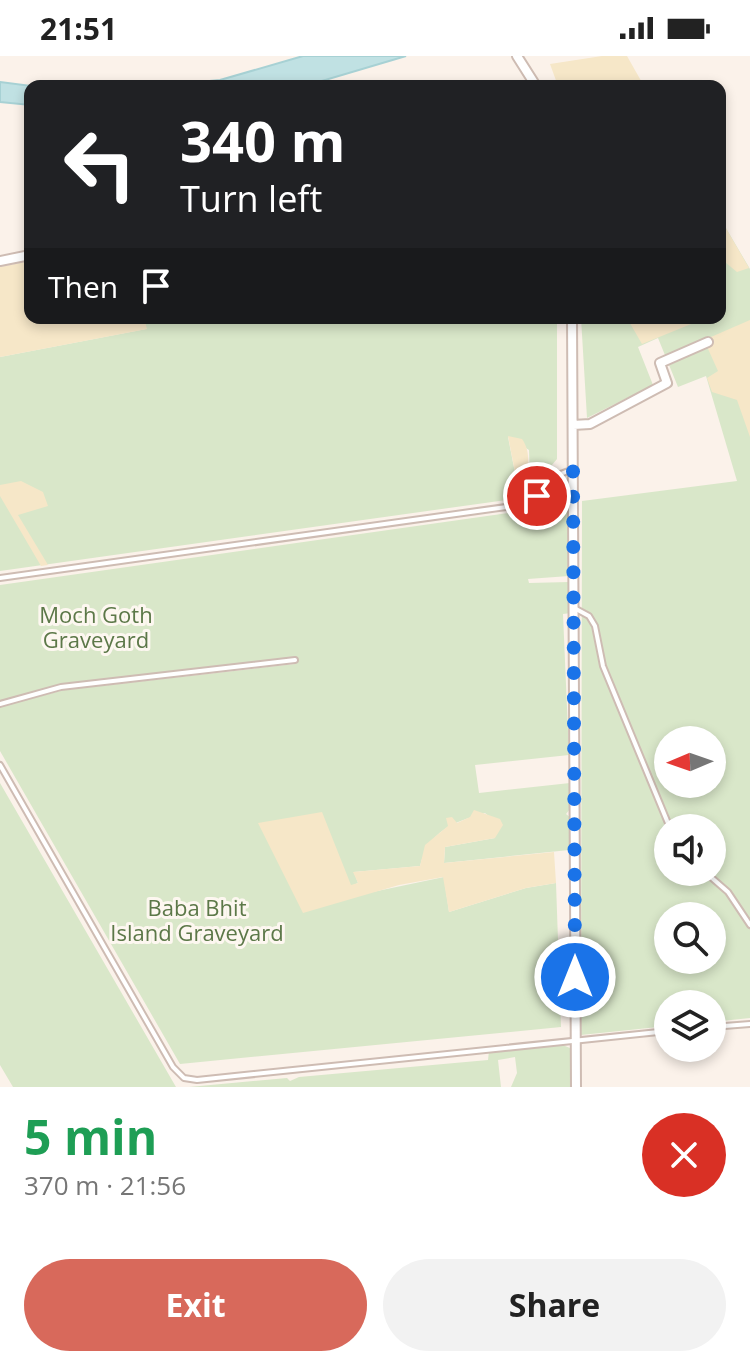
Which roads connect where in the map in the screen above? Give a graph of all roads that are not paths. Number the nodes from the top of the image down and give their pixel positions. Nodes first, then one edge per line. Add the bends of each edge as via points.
1 (517, 56) edge
2 (532, 80) edge
3 (24, 256) edge
4 (0, 261) edge
5 (572, 324) edge
6 (708, 342) dead end
7 (573, 425) junction
8 (573, 469) junction
9 (0, 578) edge
10 (574, 608) junction
11 (295, 660) dead end
12 (0, 704) edge
13 (0, 765) edge
14 (664, 814) edge
15 (721, 886) edge
16 (750, 925) edge
17 (750, 1024) edge
18 (726, 1026) edge
19 (654, 1032) edge
20 (576, 1038) junction
21 (576, 1087) edge

1 - 2 street
3 - 4 street
5 - 7 street
6 - 7 street via 660,363 667,383 590,424
7 - 8 street
8 - 9 lane via 545,480 537,496 520,505
8 - 10 street
10 - 14 lane via 595,626 603,666
10 - 20 street
11 - 12 lane via 61,687
13 - 20 lane via 184,1078
15 - 16 lane
17 - 18 lane
19 - 20 lane
20 - 21 street

